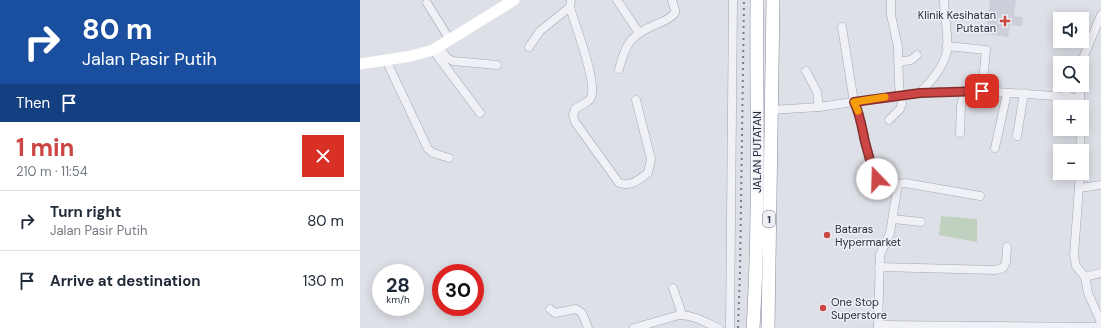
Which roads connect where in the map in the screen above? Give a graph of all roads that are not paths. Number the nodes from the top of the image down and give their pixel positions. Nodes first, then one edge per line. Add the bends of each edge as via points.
1 (514, 0) edge
2 (617, 0) edge
3 (672, 0) edge
4 (733, 0) edge
5 (757, 0) edge
6 (773, 0) edge
7 (891, 0) edge
8 (944, 0) edge
9 (427, 3) dead end
10 (570, 4) edge
11 (1101, 15) edge
12 (842, 27) dead end
13 (639, 33) junction
14 (450, 40) junction
15 (947, 46) junction
16 (529, 47) dead end
17 (756, 47) junction
18 (773, 47) junction
19 (436, 48) junction
20 (917, 55) dead end
21 (1085, 56) edge
22 (386, 60) junction
23 (898, 62) junction
24 (360, 64) edge
25 (497, 65) dead end
26 (619, 69) dead end
27 (806, 71) dead end
28 (933, 78) junction
29 (982, 91) junction
30 (939, 92) junction
31 (964, 92) junction
32 (1056, 92) edge
33 (1066, 92) edge
34 (1078, 92) edge
35 (920, 93) junction
36 (1007, 93) junction
37 (1024, 94) junction
38 (1042, 94) junction
39 (901, 95) junction
40 (1070, 98) junction
41 (636, 100) dead end
42 (854, 102) junction
43 (819, 107) junction
44 (771, 110) junction
45 (480, 113) dead end
46 (890, 120) dead end
47 (757, 122) junction
48 (960, 133) dead end
49 (1017, 136) dead end
50 (995, 148) dead end
51 (449, 158) dead end
52 (1080, 180) edge
53 (879, 184) dead end
54 (1101, 185) edge
55 (1079, 188) junction
56 (980, 196) dead end
57 (893, 219) junction
58 (921, 222) dead end
59 (1007, 247) dead end
60 (879, 267) junction
61 (1101, 274) edge
62 (1085, 277) junction
63 (673, 288) dead end
64 (550, 310) dead end
65 (680, 315) junction
66 (878, 326) edge
67 (1101, 327) edge
68 (588, 328) edge
69 (634, 328) edge
70 (718, 328) edge
71 (729, 328) edge
72 (753, 328) edge
73 (770, 328) edge
74 (1007, 328) edge

1 - 14 main road
2 - 13 street
3 - 13 street via 676,10 671,18
4 - 71 street
5 - 17 highway, JALAN PUTATAN / 1
6 - 18 highway, JALAN PUTATAN / 1
7 - 23 street
8 - 15 street
9 - 14 street
10 - 16 street via 540,31
10 - 41 street via 586,56 593,93 590,100 575,109 575,122 619,183 625,185 633,184 648,173 651,159
11 - 21 street
12 - 42 street
13 - 26 street via 624,50
14 - 19 main road
15 - 28 street via 943,61
15 - 29 street via 986,50
17 - 18 highway
17 - 47 highway, JALAN PUTATAN / 1
18 - 44 highway, JALAN PUTATAN / 1
19 - 22 main road
19 - 25 street via 453,61
19 - 45 street
20 - 23 street via 911,60
22 - 24 main road
22 - 51 street via 428,148 433,153
23 - 39 street
27 - 43 street via 817,92
28 - 30 street
28 - 35 street
29 - 31 street
29 - 36 street
30 - 31 street
30 - 35 street
31 - 48 street
32 - 38 street
33 - 40 street
34 - 40 street via 1077,98
35 - 39 street
36 - 37 street
36 - 50 street
37 - 38 street
37 - 49 street
38 - 40 street
39 - 42 street
39 - 46 street via 900,110
42 - 43 street
42 - 53 street via 858,109 870,164
43 - 44 street
44 - 47 highway
44 - 73 highway, JALAN PUTATAN / 1
47 - 72 highway, JALAN PUTATAN / 1
52 - 55 street
54 - 55 street
55 - 62 street via 1074,255 1076,266
56 - 57 street via 905,183 898,184
57 - 58 street
57 - 60 street via 880,255
59 - 60 street via 1006,262 1002,268 995,270
60 - 66 street
61 - 62 street
62 - 67 street via 1088,293
63 - 65 street
64 - 68 street via 555,313 576,309 582,313
65 - 69 street
65 - 70 street via 700,319
66 - 74 street
67 - 74 street

